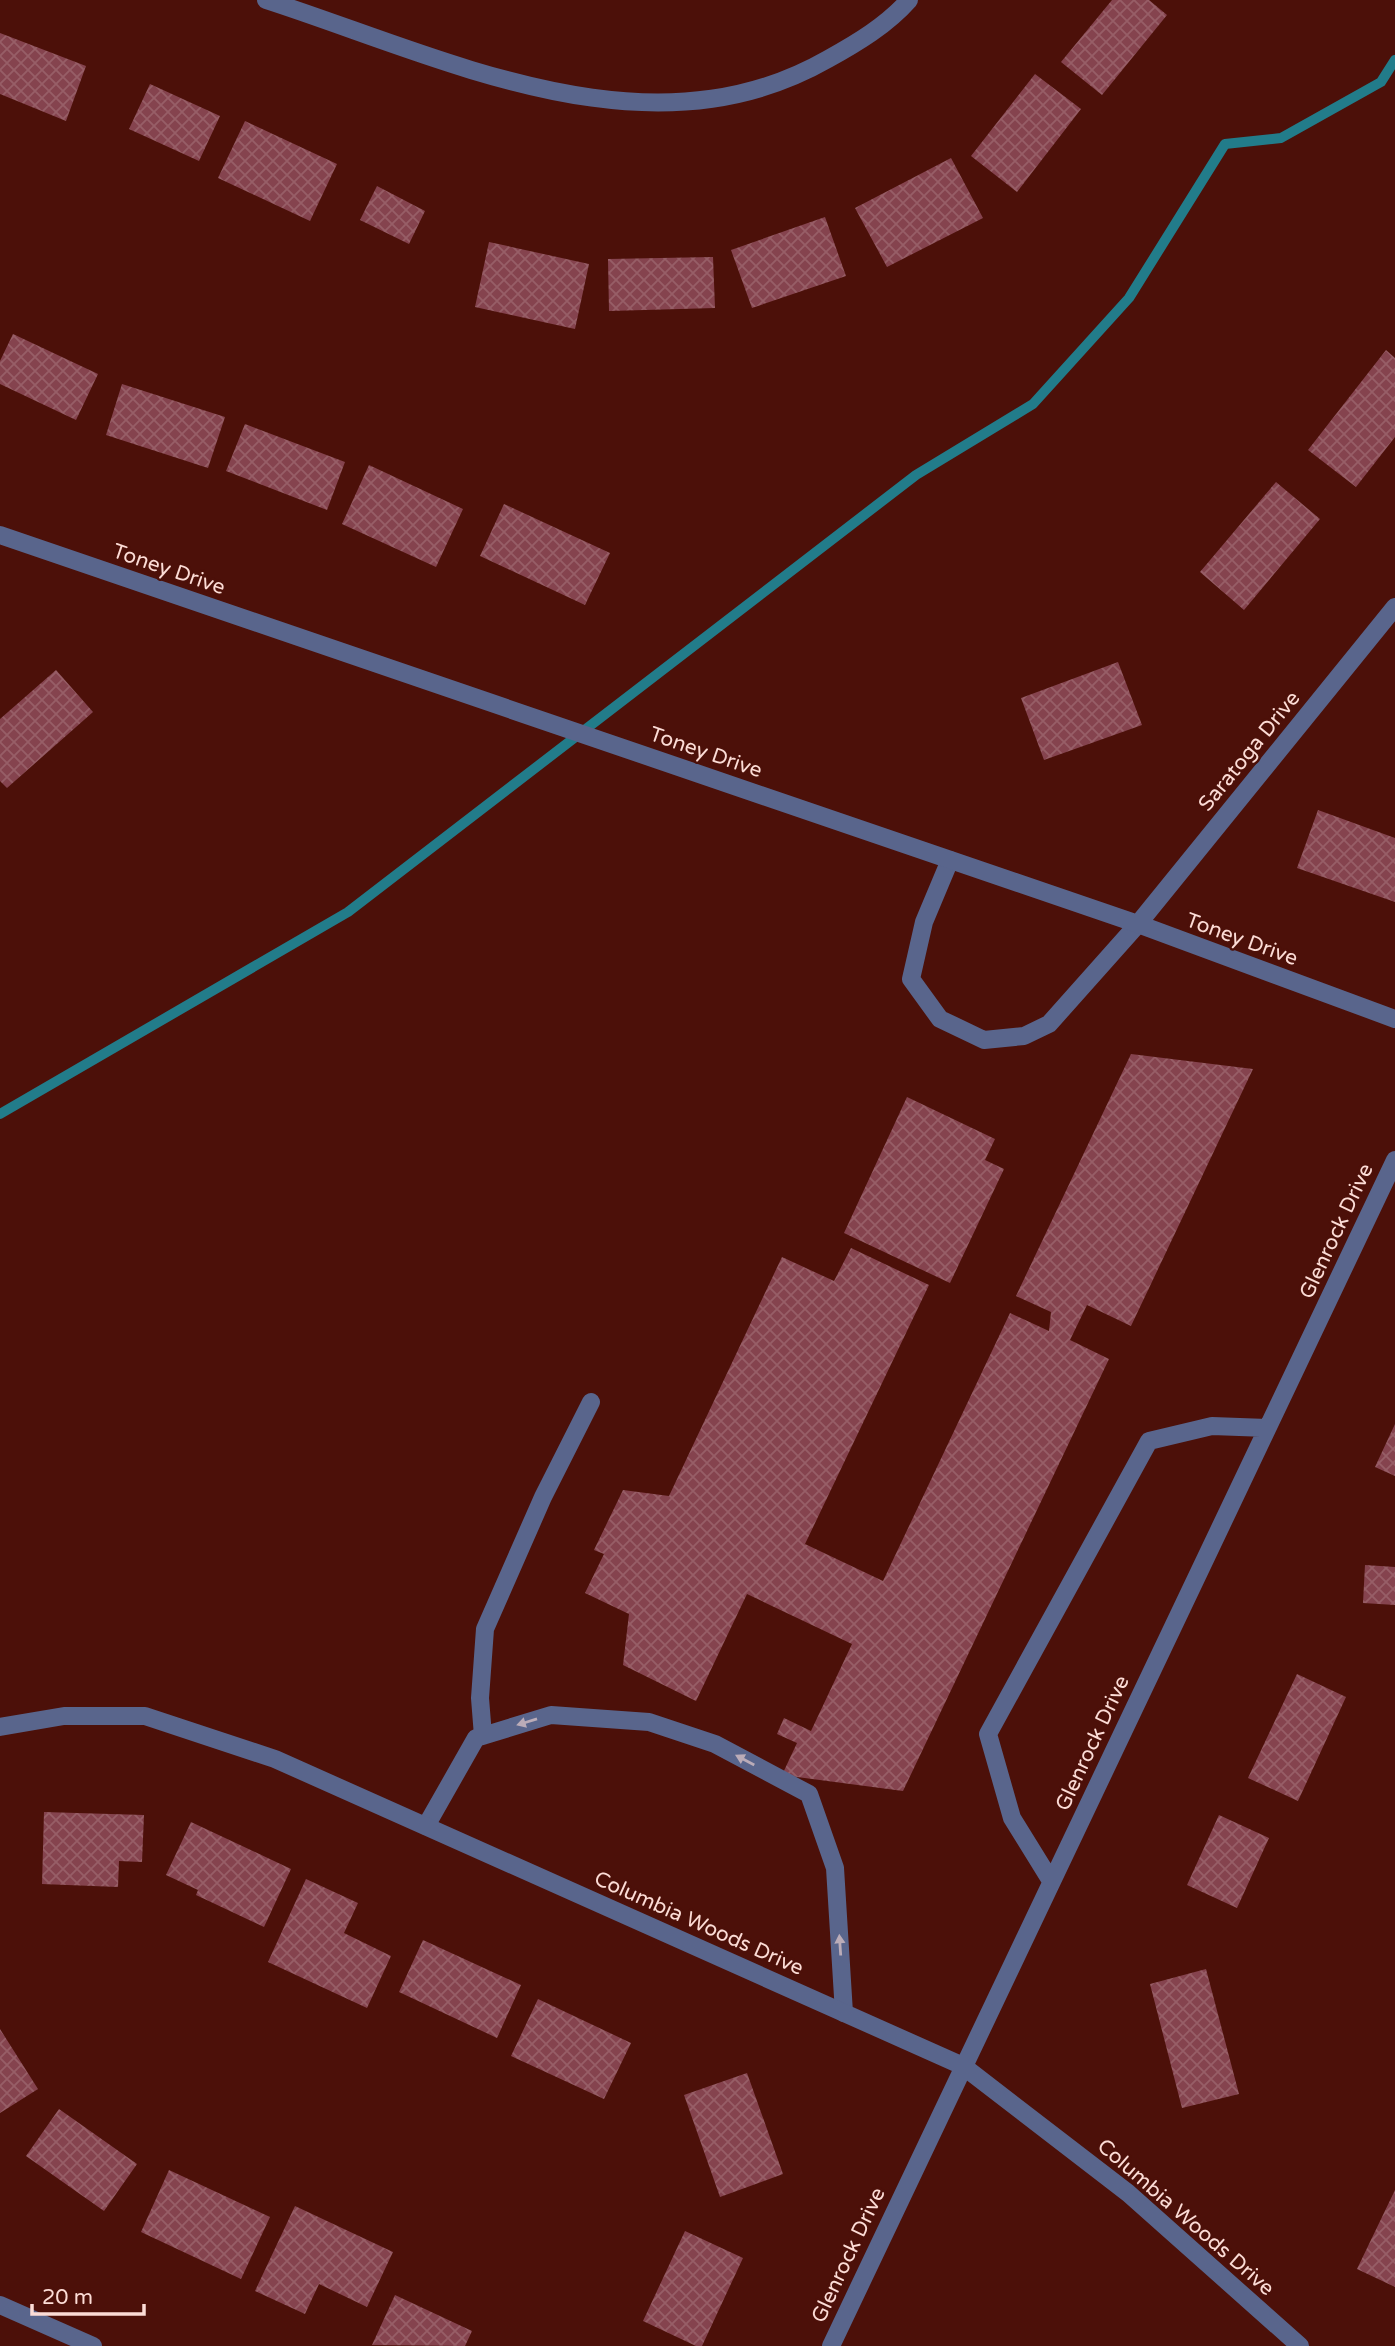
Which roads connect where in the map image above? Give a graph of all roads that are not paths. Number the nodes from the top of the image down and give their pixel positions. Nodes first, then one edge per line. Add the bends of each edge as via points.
1 (266, 0) edge
2 (909, 0) edge
3 (0, 536) edge
4 (1395, 607) edge
5 (950, 860) junction
6 (1138, 924) junction
7 (1395, 1020) edge
8 (1395, 1160) edge
9 (591, 1402) dead end
10 (1267, 1427) junction
11 (0, 1727) edge
12 (483, 1736) junction
13 (426, 1826) junction
14 (1051, 1881) junction
15 (844, 2013) junction
16 (963, 2066) junction
17 (0, 2305) edge
18 (93, 2346) edge
19 (831, 2346) edge
20 (1300, 2346) edge

1 - 2 street via 538,88 648,104 704,101 759,89 811,69 859,42
3 - 5 street, Toney Drive
4 - 6 street, Saratoga Drive
5 - 6 street, Toney Drive
5 - 6 street, Saratoga Drive via 924,922 911,979 940,1020 984,1040 1024,1036 1049,1024
6 - 7 street, Toney Drive
8 - 10 street, Glenrock Drive
9 - 12 street via 542,1497 485,1629 480,1698
10 - 14 street, Glenrock Drive
10 - 14 street via 1212,1426 1149,1441 988,1734 1012,1818
11 - 13 street, Columbia Woods Drive via 64,1716 145,1716 275,1759
12 - 13 street via 476,1738
15 -> 12 street via 835,1868 810,1794 715,1744 649,1722 551,1715
13 - 15 street, Columbia Woods Drive
14 - 16 street, Glenrock Drive
15 - 16 street, Columbia Woods Drive
16 - 19 street, Glenrock Drive
16 - 20 street, Columbia Woods Drive via 1128,2193
17 - 18 street

